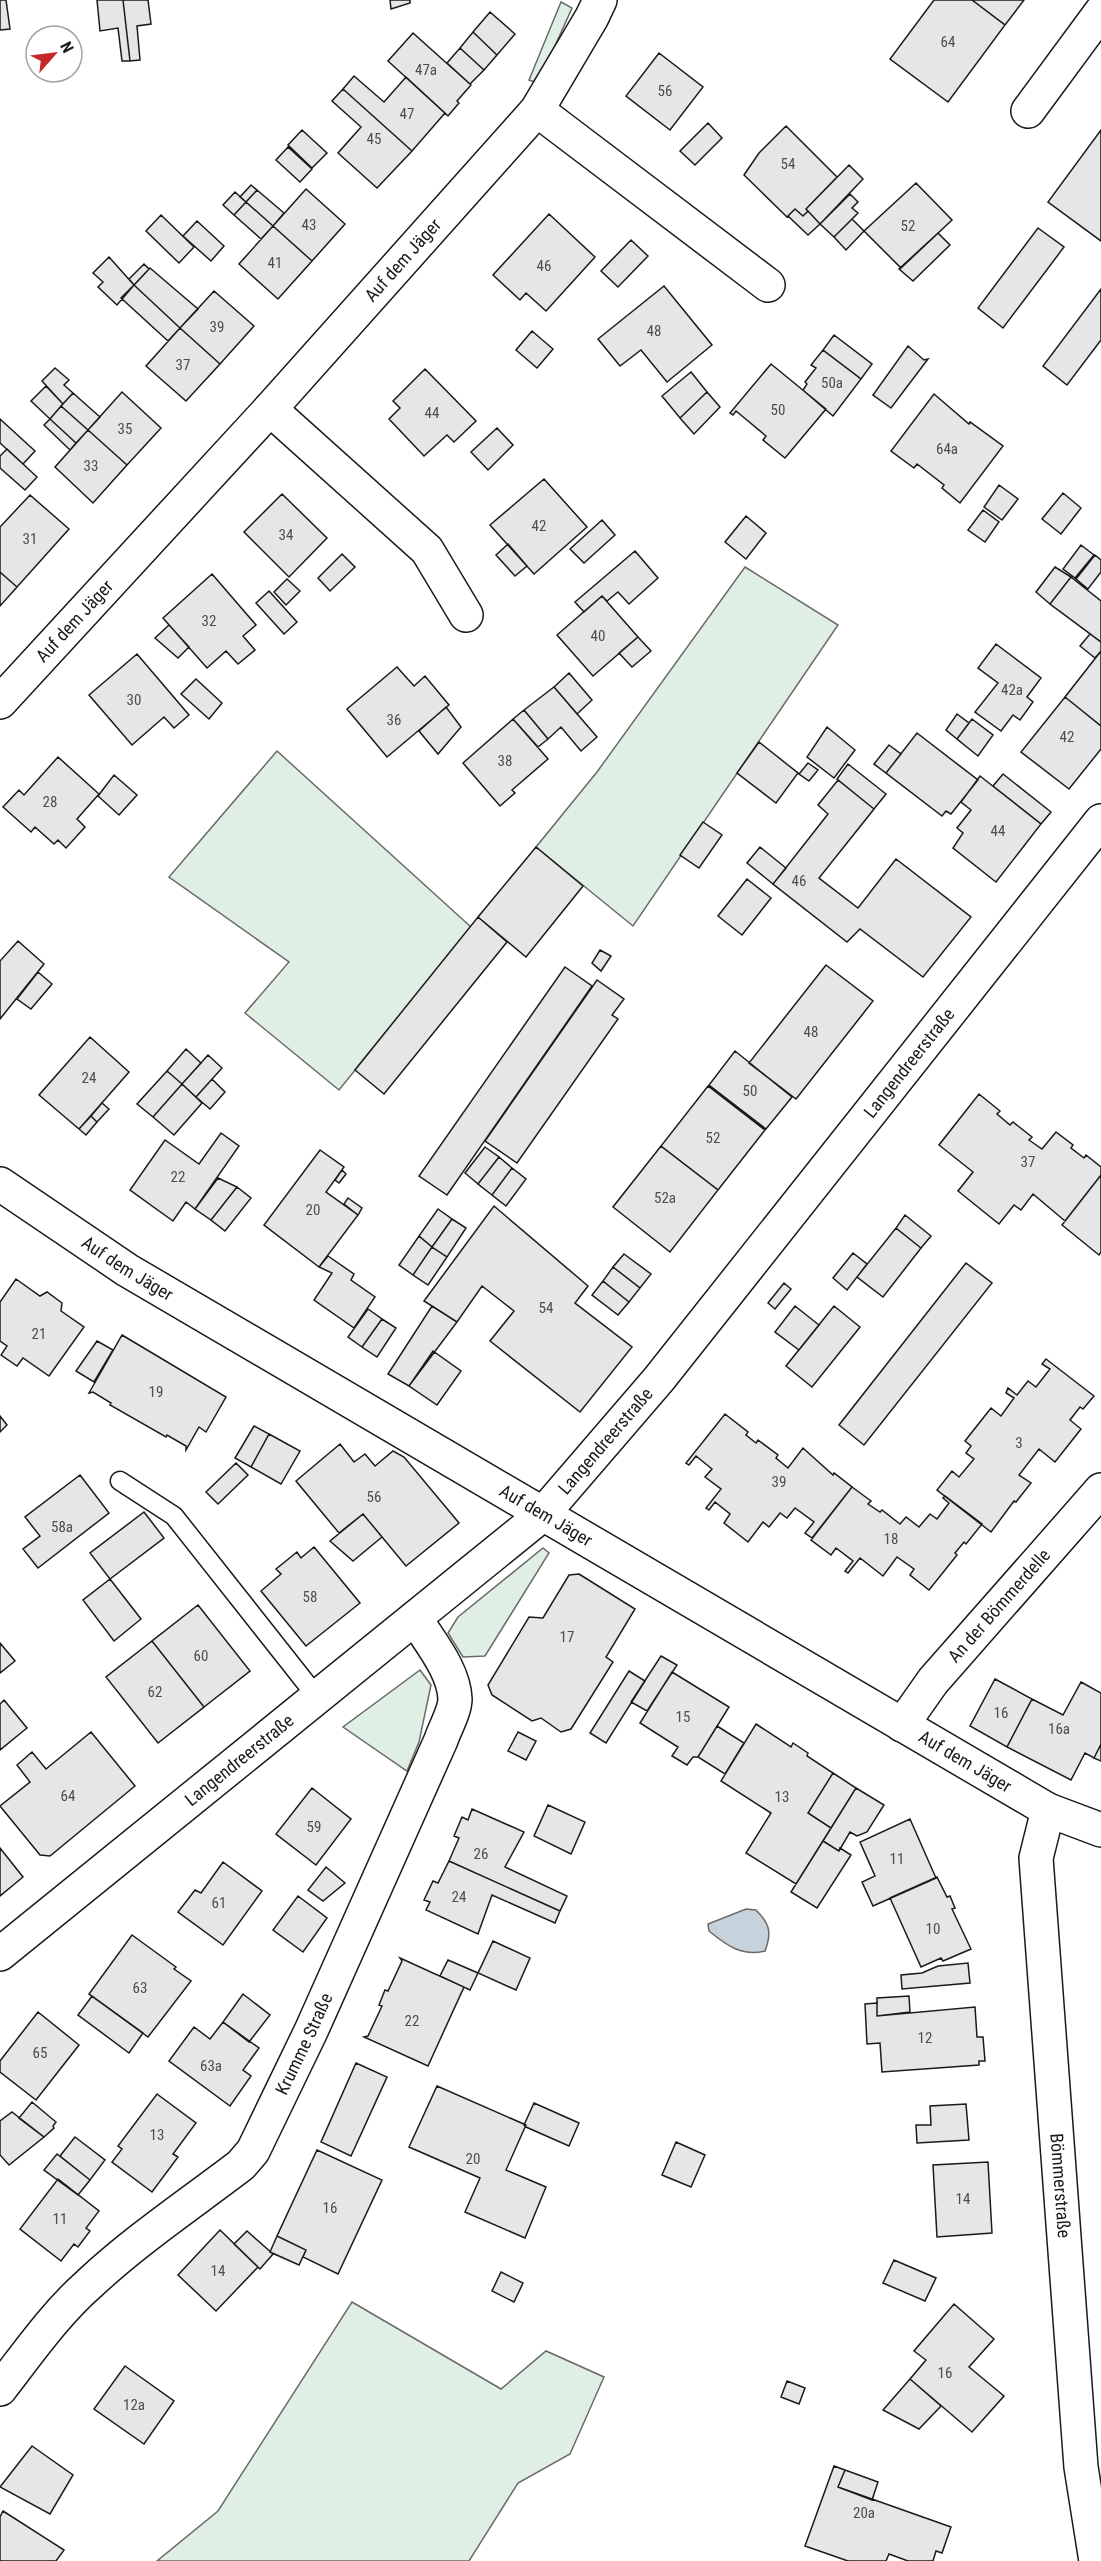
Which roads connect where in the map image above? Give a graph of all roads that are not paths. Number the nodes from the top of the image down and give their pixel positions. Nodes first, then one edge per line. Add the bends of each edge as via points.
1 (600, 0) edge
2 (1101, 12) edge
3 (537, 110) junction
4 (1028, 111) dead end
5 (768, 285) dead end
6 (270, 409) junction
7 (466, 615) dead end
8 (0, 702) edge
9 (1101, 821) edge
10 (0, 1184) edge
11 (120, 1481) dead end
12 (1101, 1490) edge
13 (542, 1515) junction
14 (415, 1618) junction
15 (317, 1697) junction
16 (902, 1725) junction
17 (1048, 1810) junction
18 (1101, 1830) edge
19 (0, 1954) edge
20 (0, 2389) edge
21 (1096, 2561) edge

1 - 3 street, Auf dem Jäger
2 - 4 street
3 - 5 street
3 - 6 street, Auf dem Jäger
6 - 7 street via 427,550
6 - 8 street, Auf dem Jäger
9 - 13 street, Langendreerstraße via 659,1379
10 - 13 street, Auf dem Jäger via 127,1270
11 - 15 lane via 174,1516
12 - 16 street, An der Bömmerdelle via 933,1681
13 - 14 street, Langendreerstraße
13 - 16 street, Auf dem Jäger
14 - 15 street, Langendreerstraße
14 - 20 street, Krumme Straße via 444,1667 455,1701 311,2031 253,2151 241,2165 88,2284 56,2317
15 - 19 street, Langendreerstraße
16 - 17 street, Auf dem Jäger
17 - 18 street, Auf dem Jäger
17 - 21 street, Bömmerstraße via 1036,1858 1081,2467

